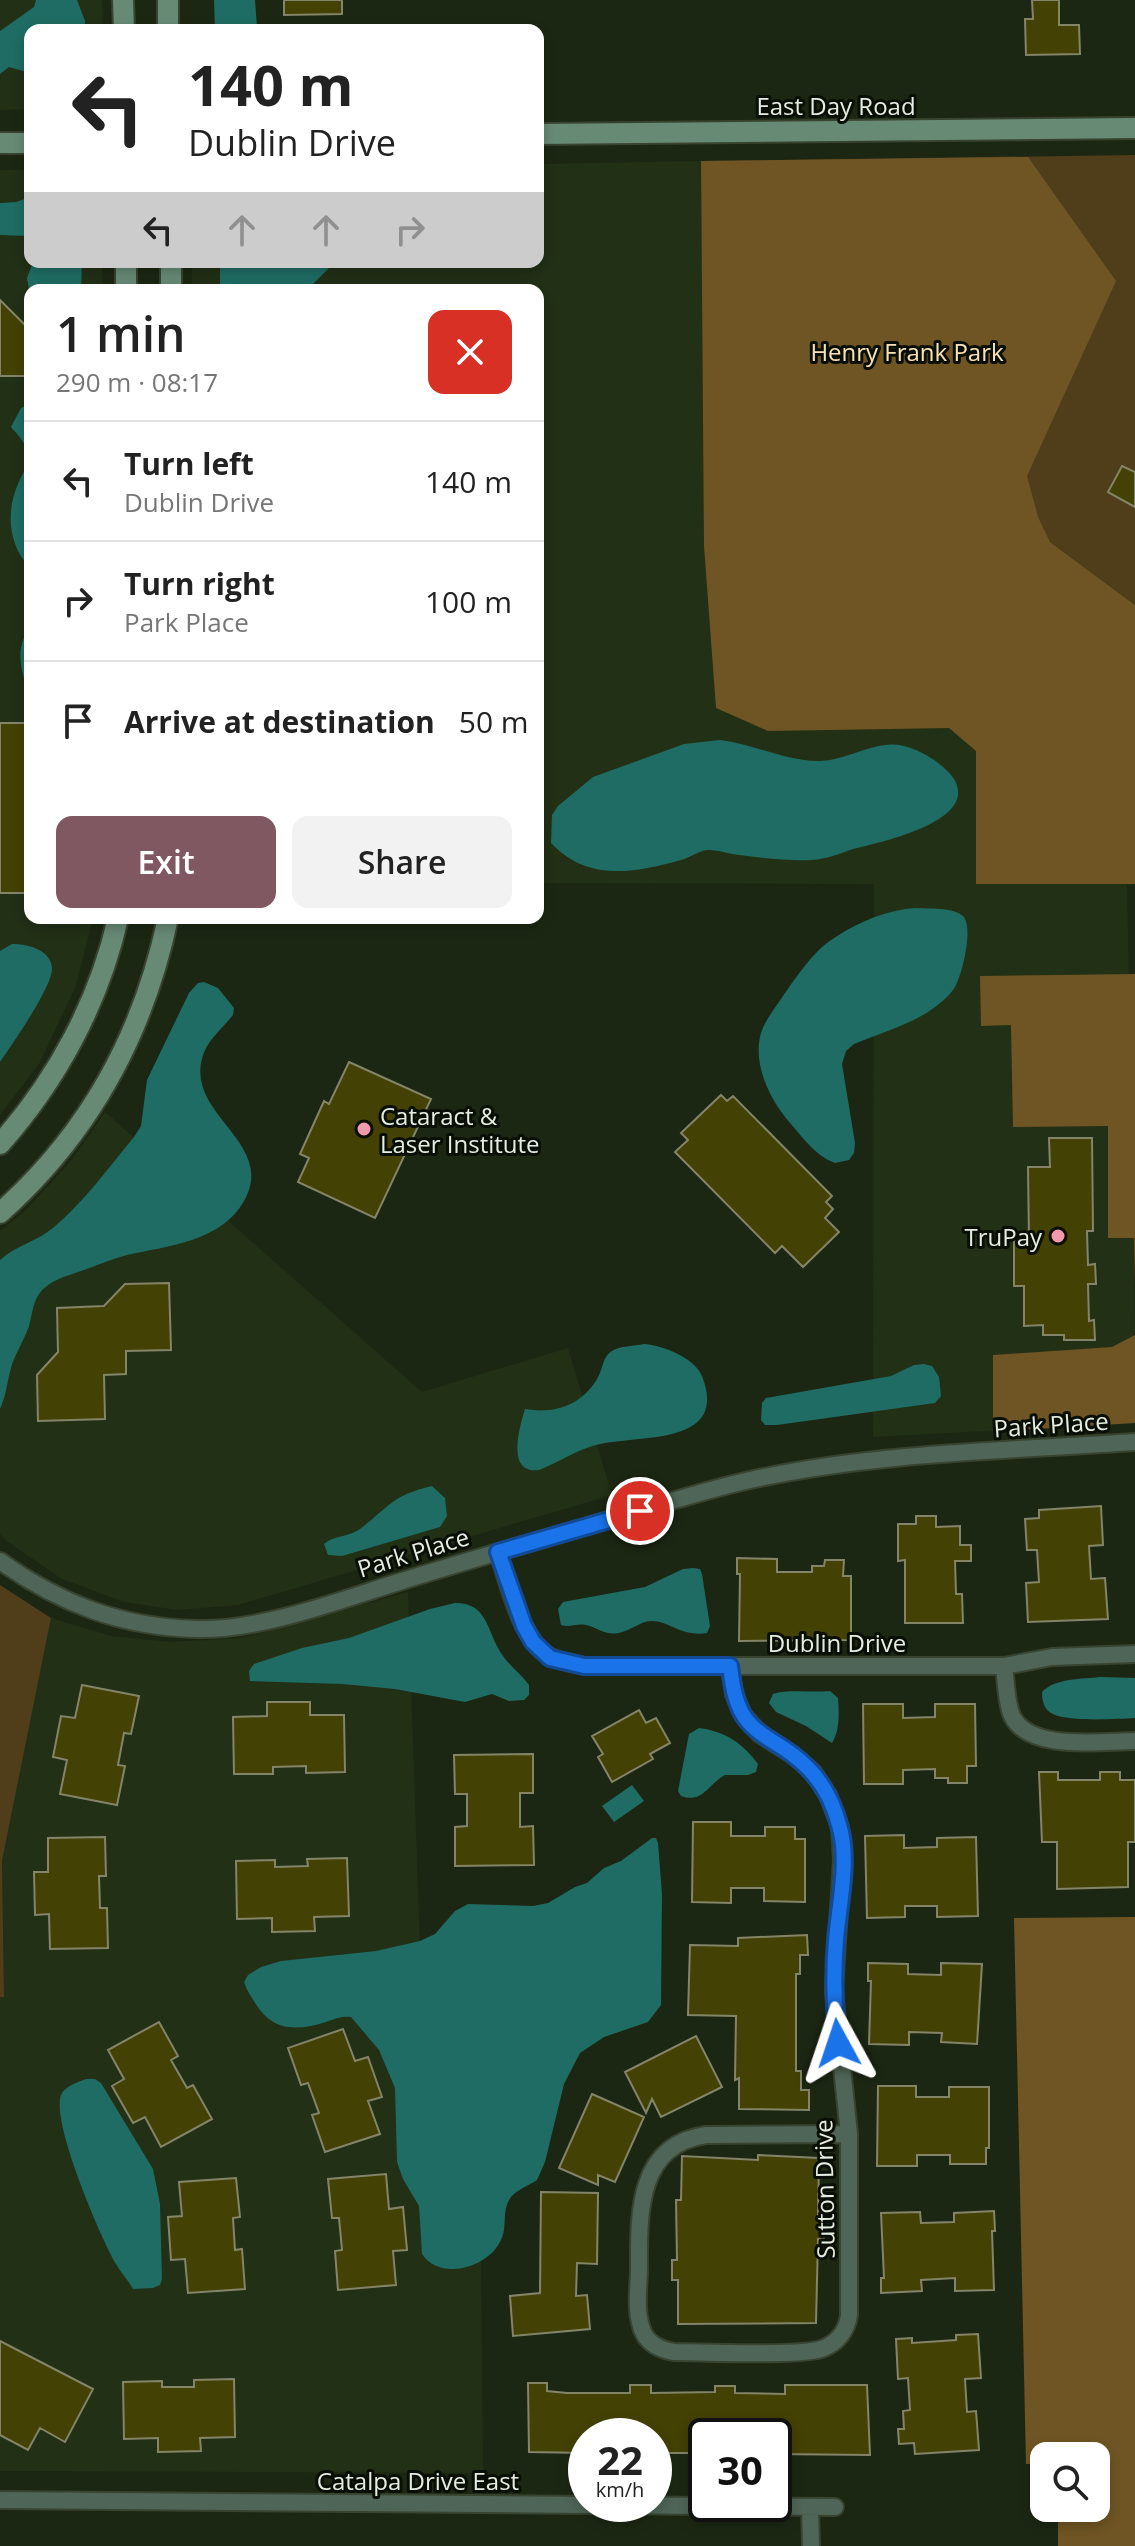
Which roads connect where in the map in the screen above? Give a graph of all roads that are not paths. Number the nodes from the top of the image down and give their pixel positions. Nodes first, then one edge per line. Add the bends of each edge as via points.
1 (123, 0) edge
2 (168, 0) edge
3 (124, 24) edge
4 (168, 24) edge
5 (1135, 128) edge
6 (544, 134) edge
7 (0, 143) edge
8 (24, 143) edge
9 (116, 924) edge
10 (167, 924) edge
11 (0, 1144) edge
12 (0, 1213) edge
13 (1135, 1442) edge
14 (498, 1552) junction
15 (0, 1561) edge
16 (1135, 1654) edge
17 (730, 1666) junction
18 (1004, 1666) junction
19 (1135, 1741) edge
20 (849, 2134) junction
21 (0, 2500) edge
22 (810, 2507) junction
23 (835, 2507) dead end
24 (811, 2546) edge

1 - 3 street
2 - 4 street
5 - 6 street, East Day Road
7 - 8 street
9 - 11 street via 89,1008 66,1054
10 - 12 street via 141,1016 109,1081 56,1156
13 - 14 street, Park Place via 805,1469 696,1494
14 - 15 street, Park Place via 254,1623 198,1629 119,1620 34,1585
14 - 17 street, Dublin Drive via 524,1626 550,1658 584,1666
16 - 18 street, Dublin Drive via 1067,1655
17 - 18 street, Dublin Drive
17 - 20 street, Sutton Drive via 743,1715 813,1772 840,1827 834,1991
18 - 19 street via 1011,1715 1023,1730 1057,1741
20 - 20 street, Sutton Drive via 706,2135 691,2137 662,2157 641,2202 638,2307 645,2336 655,2346 674,2352 813,2352 835,2341 848,2323
21 - 22 street, Catalpa Drive East
22 - 23 street, Catalpa Drive East
22 - 24 street

